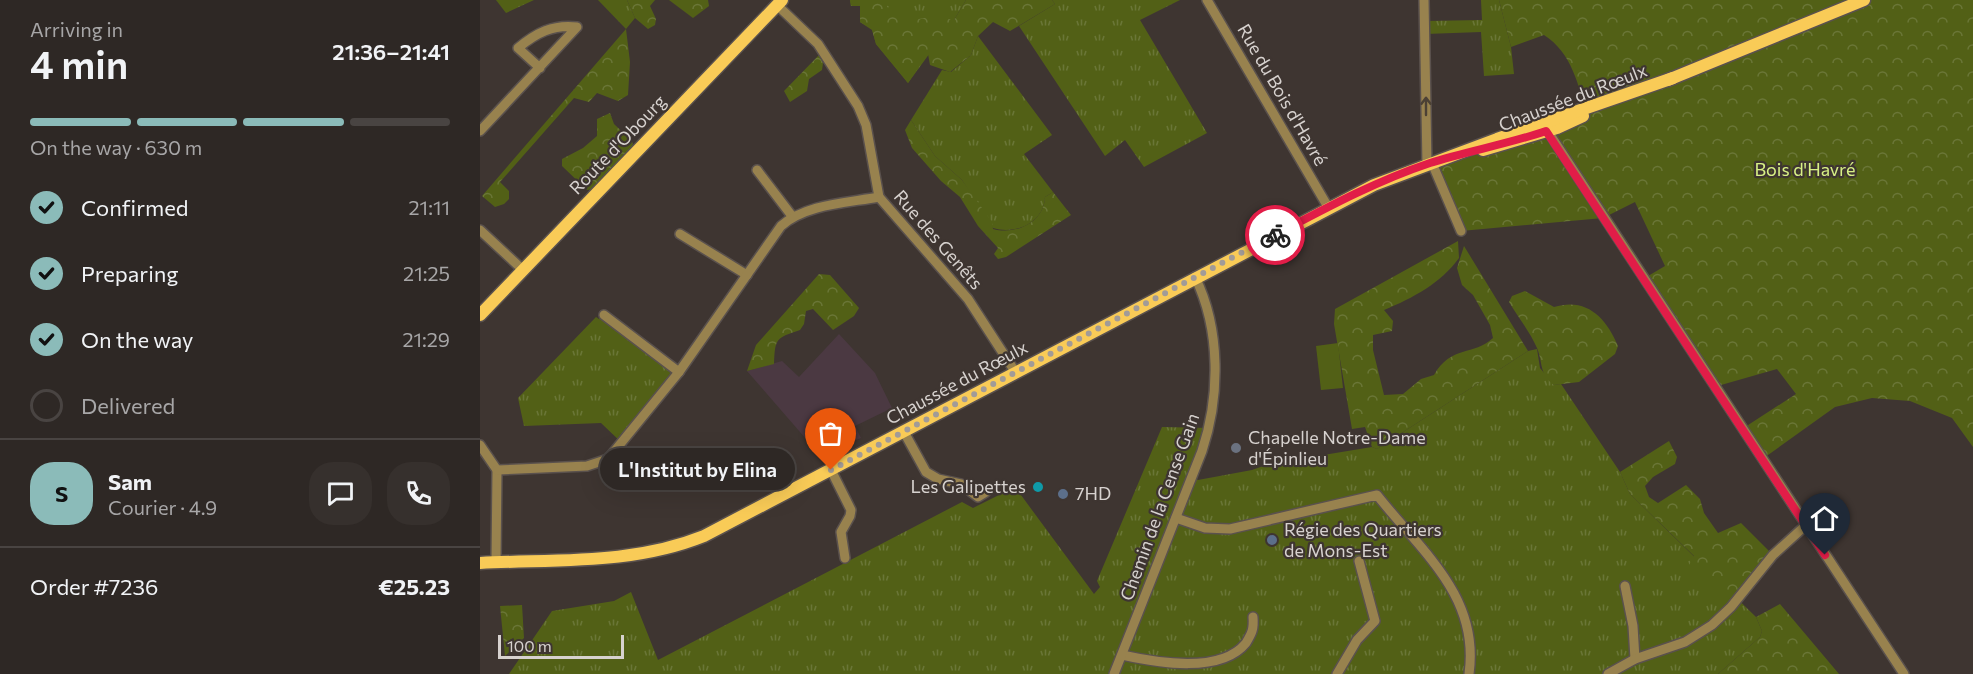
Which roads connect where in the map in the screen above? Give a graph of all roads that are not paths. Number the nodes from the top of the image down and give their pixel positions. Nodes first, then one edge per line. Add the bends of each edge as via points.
1 (1207, 0) edge
2 (1424, 0) edge
3 (1864, 0) edge
4 (779, 2) edge
5 (540, 68) junction
6 (1673, 78) junction
7 (1545, 127) junction
8 (480, 131) edge
9 (1429, 164) junction
10 (757, 170) dead end
11 (879, 197) junction
12 (1328, 207) junction
13 (792, 216) junction
14 (480, 230) edge
15 (1461, 231) dead end
16 (680, 234) dead end
17 (523, 270) junction
18 (747, 275) junction
19 (1196, 277) junction
20 (480, 315) edge
21 (604, 315) dead end
22 (679, 372) junction
23 (1016, 373) junction
24 (904, 432) junction
25 (480, 445) edge
26 (497, 470) junction
27 (831, 470) junction
28 (986, 492) dead end
29 (1176, 518) junction
30 (1805, 526) junction
31 (845, 558) dead end
32 (1359, 561) dead end
33 (496, 562) junction
34 (480, 563) edge
35 (1625, 586) dead end
36 (1253, 617) dead end
37 (1122, 655) junction
38 (1635, 659) junction
39 (1114, 674) edge
40 (1337, 674) edge
41 (1469, 674) edge
42 (1608, 674) edge
43 (1904, 674) edge

1 - 12 street, Rue du Bois d'Havré
9 -> 2 street
3 - 6 main road, Chaussée du Rœulx
4 - 11 street, Rue des Genêts via 818,44 858,106 866,126
4 - 17 main road, Route d'Obourg
5 - 5 street via 548,59 577,27 552,27 518,48
5 - 8 street
6 - 7 main road, Chaussée du Rœulx
6 - 7 main road, Chaussée du Rœulx via 1587,115
7 - 9 main road, Chaussée du Rœulx
7 - 30 street
9 - 12 main road, Chaussée du Rœulx
9 - 15 street
10 - 13 street
11 - 13 street
11 - 23 street, Rue des Genêts via 968,299
12 - 19 main road, Chaussée du Rœulx
13 - 18 street
14 - 17 street
16 - 18 street
17 - 20 main road, Route d'Obourg
18 - 22 street
19 - 23 main road, Chaussée du Rœulx
19 - 29 street, Chemin de la Cense Gain via 1210,327 1214,401 1204,445
21 - 22 street
22 - 26 street via 608,459 587,466
23 - 24 main road, Chaussée du Rœulx
24 - 27 main road, Chaussée du Rœulx
24 - 28 street via 929,475 962,484 978,496
25 - 26 street
26 - 33 street
27 - 31 street via 850,510 841,532
27 - 33 main road, Chaussée du Rœulx via 704,536 660,551 614,558
29 - 37 street, Chemin de la Cense Gain
29 - 41 street via 1205,528 1230,529 1377,495 1458,596 1470,633
30 - 38 street via 1773,555 1712,625 1685,642
30 - 43 street
32 - 40 street via 1375,621
33 - 34 main road, Chaussée du Rœulx
35 - 38 street
36 - 37 street via 1253,632 1242,649 1224,661 1182,667
37 - 39 street, Chemin de la Cense Gain
38 - 42 street

